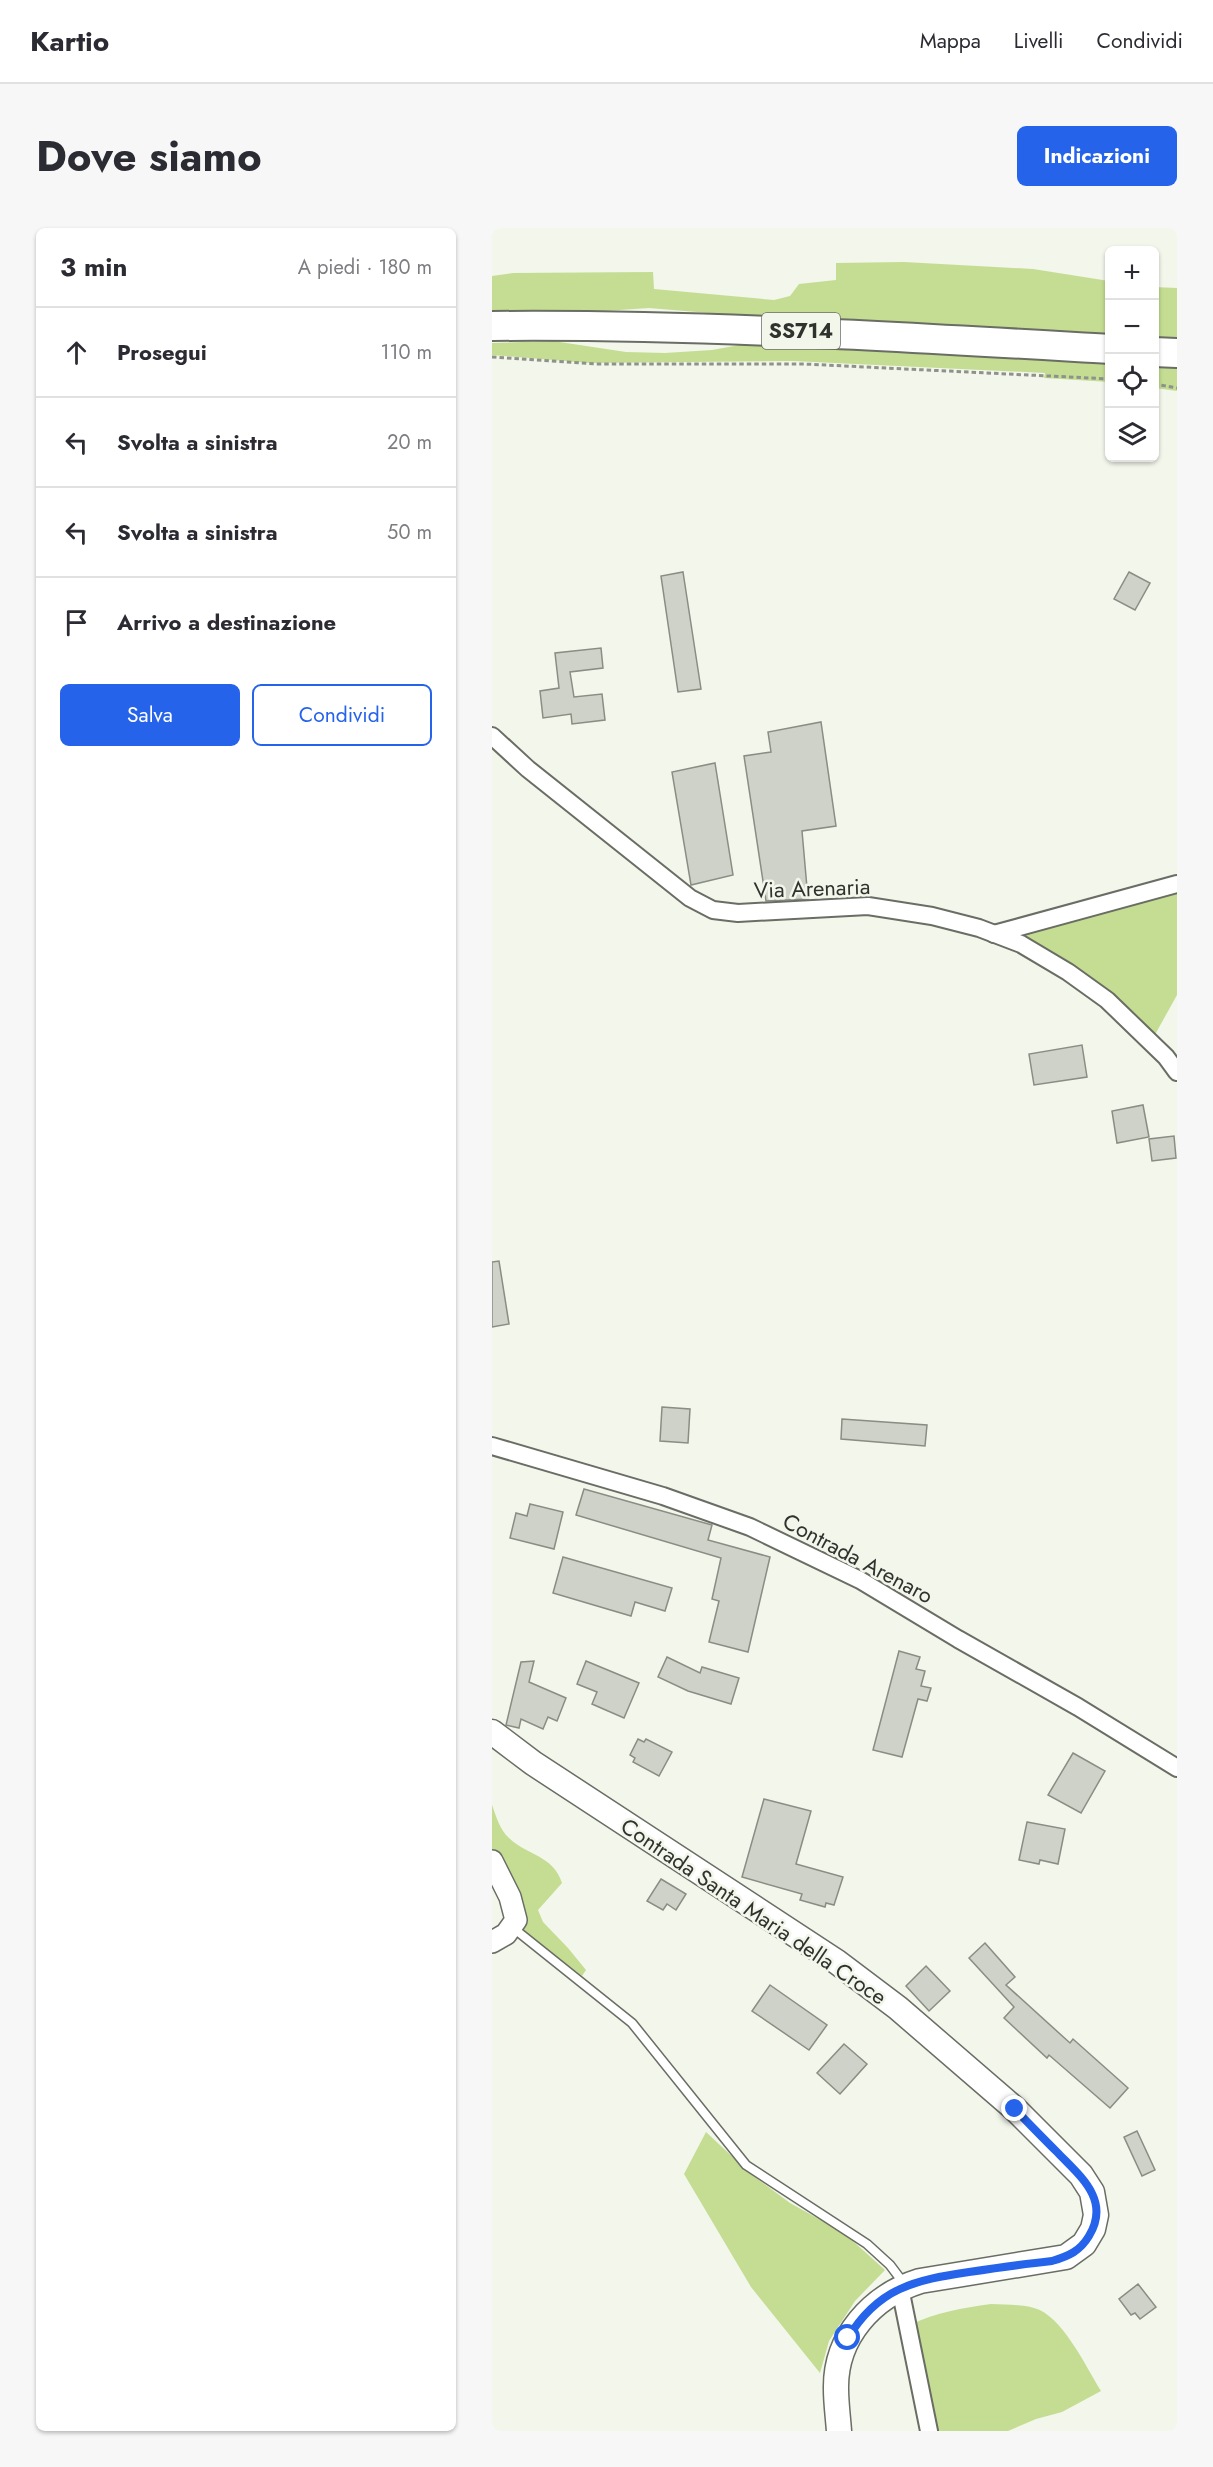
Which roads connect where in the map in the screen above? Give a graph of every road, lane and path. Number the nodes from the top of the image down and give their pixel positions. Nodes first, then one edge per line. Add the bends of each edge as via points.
1 (492, 326) edge
2 (1105, 349) edge
3 (1159, 352) edge
4 (1177, 353) edge
5 (492, 357) edge
6 (1105, 379) edge
7 (1159, 385) edge
8 (1177, 388) edge
9 (492, 736) edge
10 (1177, 884) edge
11 (994, 934) junction
12 (1177, 1072) edge
13 (492, 1446) edge
14 (492, 1732) edge
15 (1177, 1768) edge
16 (492, 1861) edge
17 (512, 1927) junction
18 (492, 1942) edge
19 (902, 2287) junction
20 (839, 2431) edge
21 (929, 2431) edge

1 - 2 highway, SS714 via 726,328
3 - 4 highway
5 - 6 path via 596,364 804,364
7 - 8 path
9 - 11 street, Via Arenaria via 690,898 713,910 738,913 868,906 932,916
10 - 11 street
11 - 12 street, Via Arenaria via 1031,949 1107,1000
13 - 15 street, Contrada Arenaro via 663,1496 750,1527 860,1580
14 - 19 main road, Contrada Santa Maria della Croce via 533,1763 837,1962 1015,2109 1081,2175 1092,2192 1096,2215 1093,2229 1084,2244 1066,2257 943,2276
16 - 17 street via 510,1897 516,1920
17 - 18 street
17 - 19 lane via 632,2023 746,2164 867,2244 890,2265
19 - 20 main road, Contrada Santa Maria della Croce via 866,2313 845,2346 837,2370
19 - 21 street

